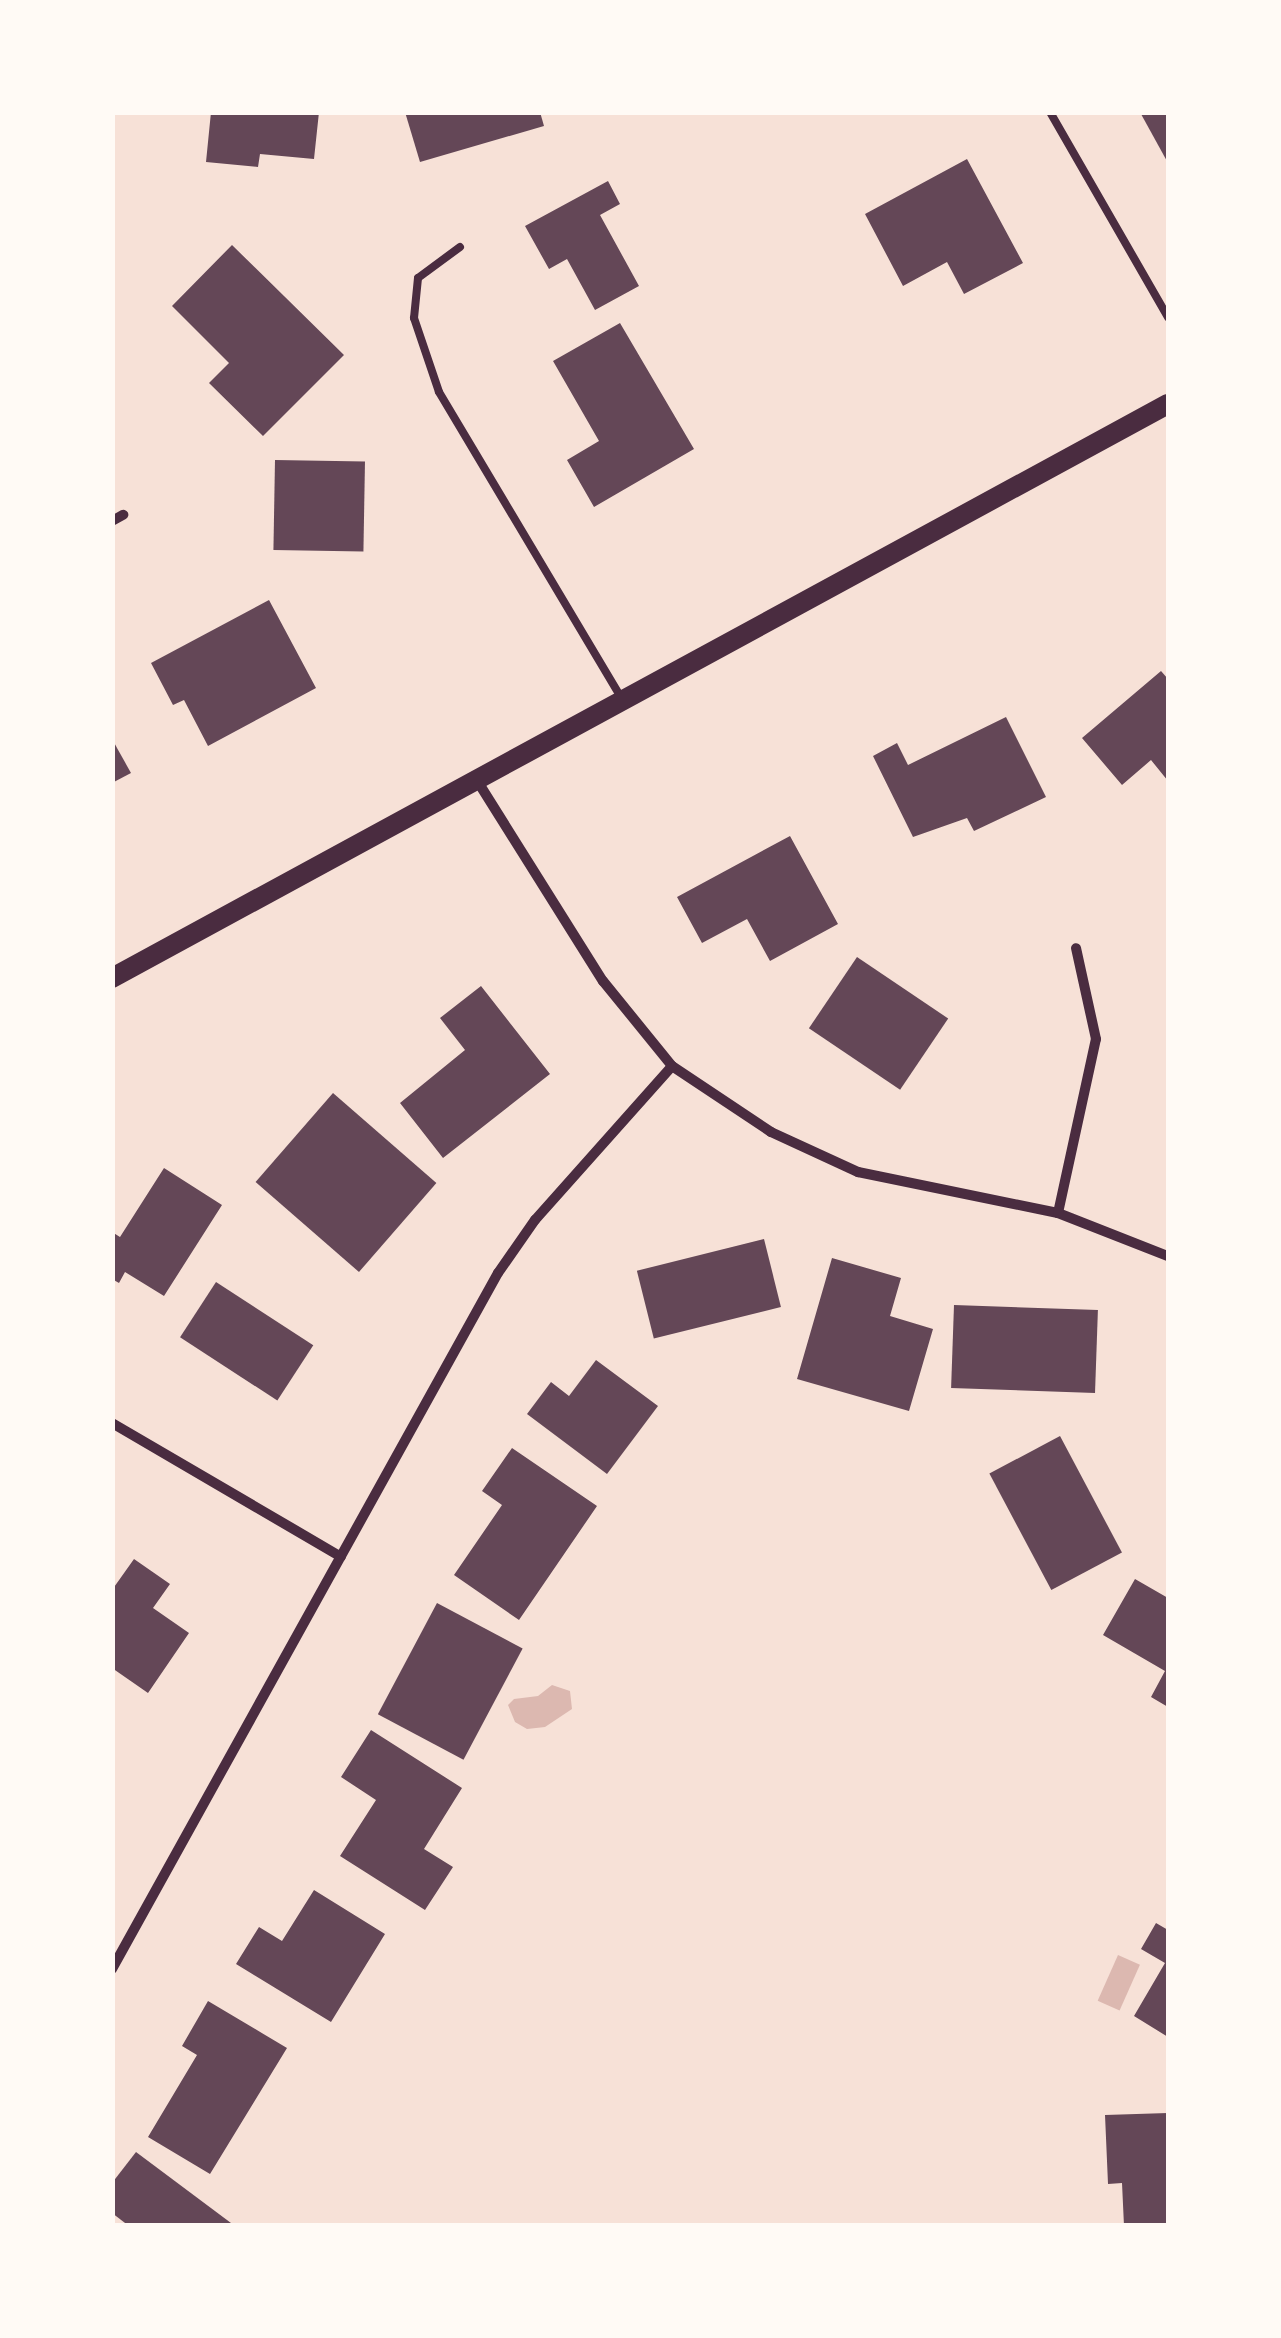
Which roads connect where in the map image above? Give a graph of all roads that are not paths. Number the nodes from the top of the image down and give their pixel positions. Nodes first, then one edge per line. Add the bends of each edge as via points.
1 (1050, 112) edge
2 (460, 247) dead end
3 (1168, 317) edge
4 (1168, 404) edge
5 (624, 702) junction
6 (478, 782) junction
7 (1076, 948) dead end
8 (112, 978) edge
9 (672, 1066) junction
10 (1058, 1213) junction
11 (1168, 1256) edge
12 (112, 1423) edge
13 (341, 1557) junction
14 (112, 1969) edge

1 - 3 lane
2 - 5 lane via 418,278 414,318 440,392
4 - 5 main road
5 - 6 main road
6 - 8 main road
6 - 9 street via 603,981
7 - 10 street via 1096,1040
9 - 10 street via 771,1132 858,1172
9 - 13 street via 535,1220 498,1273
10 - 11 street
12 - 13 street
13 - 14 street

